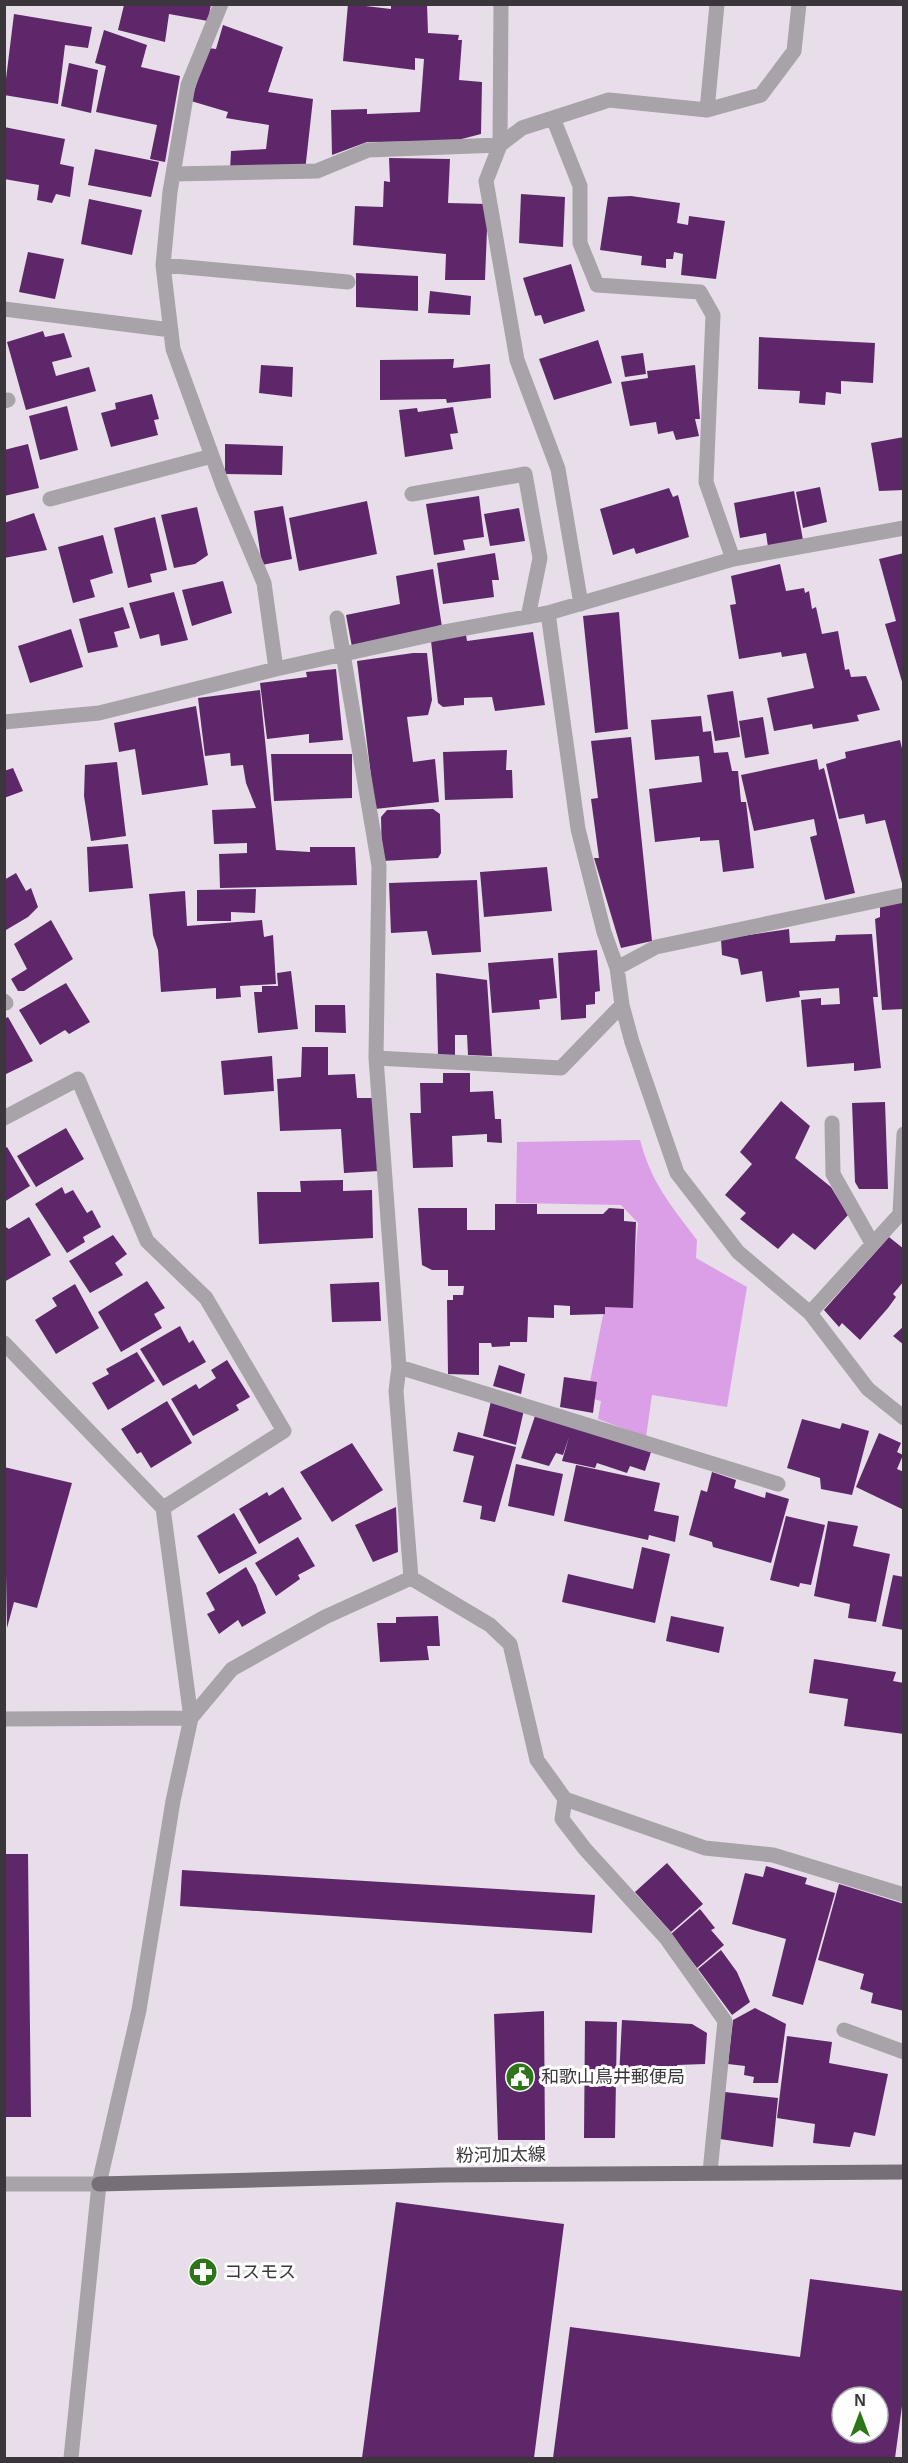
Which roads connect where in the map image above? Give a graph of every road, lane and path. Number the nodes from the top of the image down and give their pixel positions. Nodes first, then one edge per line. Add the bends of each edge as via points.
1 (221, 4) edge
2 (501, 4) edge
3 (717, 4) edge
4 (800, 4) edge
5 (707, 110) junction
6 (553, 118) junction
7 (500, 145) junction
8 (173, 174) junction
9 (163, 266) junction
10 (348, 282) dead end
11 (4, 309) edge
12 (171, 330) junction
13 (212, 456) junction
14 (412, 494) dead end
15 (50, 499) dead end
16 (903, 528) edge
17 (733, 560) junction
18 (581, 604) junction
19 (548, 613) junction
20 (528, 617) junction
21 (337, 618) dead end
22 (343, 655) junction
23 (276, 669) junction
24 (4, 722) edge
25 (903, 895) edge
26 (617, 968) junction
27 (622, 1005) junction
28 (376, 1058) junction
29 (4, 1118) edge
30 (832, 1123) dead end
31 (903, 1134) edge
32 (872, 1243) junction
33 (810, 1313) junction
34 (4, 1343) edge
35 (399, 1366) junction
36 (903, 1418) edge
37 (777, 1484) dead end
38 (163, 1508) junction
39 (411, 1578) junction
40 (191, 1718) junction
41 (4, 1719) edge
42 (565, 1799) junction
43 (903, 1895) edge
44 (844, 2030) dead end
45 (903, 2052) edge
46 (710, 2172) junction
47 (903, 2172) edge
48 (4, 2184) edge
49 (99, 2184) junction
50 (71, 2458) edge

1 - 8 street via 188,85
2 - 7 street
3 - 5 street
4 - 5 street via 794,51 761,95
5 - 6 street via 609,100
6 - 7 street via 522,128
6 - 17 street via 580,186 580,243 597,285 700,292 713,315 706,482
7 - 8 street via 368,150 317,171
7 - 18 street via 486,181 515,349 558,469
8 - 9 street
9 - 10 street
9 - 12 street
11 - 12 street
12 - 13 street via 173,349
13 - 15 street
13 - 23 street via 264,583
14 - 20 street via 525,474 540,558
16 - 17 street
17 - 18 street
18 - 19 street
19 - 20 street
19 - 26 street via 578,830
20 - 22 street
21 - 22 street
22 - 23 street
22 - 28 street via 379,866
23 - 24 street via 99,713
25 - 26 street via 656,947
26 - 27 street
27 - 28 street via 561,1068
27 - 33 street via 677,1173 738,1252
28 - 35 street
29 - 38 street via 78,1079 147,1241 206,1298 284,1431
30 - 32 street via 833,1174
31 - 32 street via 900,1214
32 - 33 street
33 - 36 street via 868,1389
34 - 38 street
35 - 37 street
35 - 39 street via 396,1391
38 - 40 street
39 - 40 street via 325,1617 232,1669
39 - 42 street via 490,1624 510,1644 537,1760
40 - 41 street
40 - 49 street via 173,1801 139,2010
42 - 43 street via 705,1848 772,1855
42 - 46 street via 562,1819 666,1938 725,2021
44 - 45 street
46 - 47 main road, 粉河加太線
46 - 49 main road, 粉河加太線
48 - 49 street
49 - 50 street

